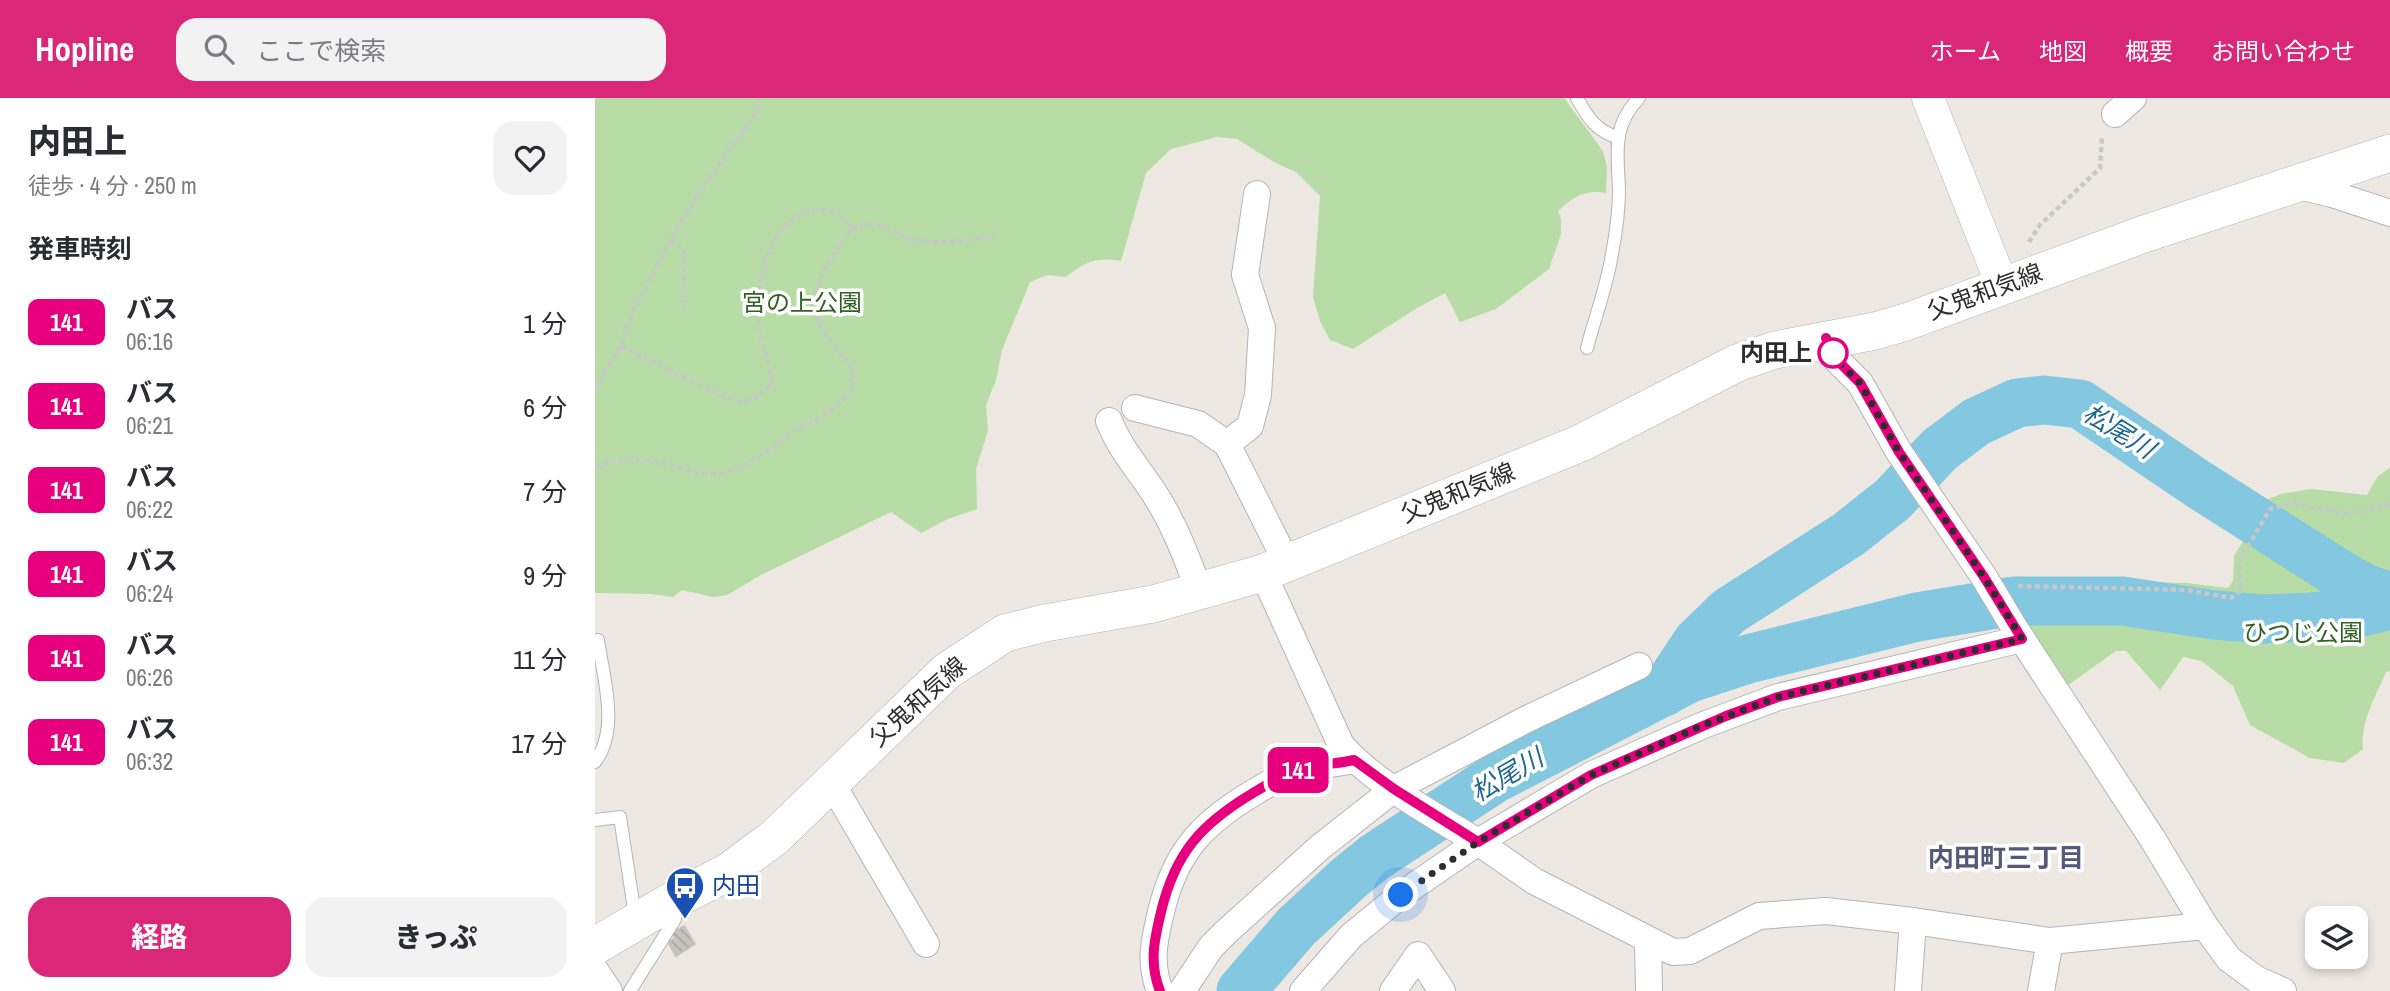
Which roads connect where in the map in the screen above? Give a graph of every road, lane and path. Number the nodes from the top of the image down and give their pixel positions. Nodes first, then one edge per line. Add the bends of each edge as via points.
1 (758, 98) edge
2 (1577, 98) edge
3 (1639, 98) edge
4 (1928, 98) edge
5 (2124, 106) edge
6 (1619, 138) junction
7 (2390, 153) edge
8 (2295, 185) junction
9 (1257, 194) dead end
10 (2390, 213) edge
11 (853, 229) junction
12 (995, 236) dead end
13 (670, 240) junction
14 (2002, 285) junction
15 (684, 311) dead end
16 (1826, 338) junction
17 (621, 346) junction
18 (1587, 348) dead end
19 (595, 388) edge
20 (1135, 408) dead end
21 (1109, 421) dead end
22 (1227, 444) junction
23 (595, 468) edge
24 (2390, 504) edge
25 (1275, 568) junction
26 (1996, 581) junction
27 (1199, 591) junction
28 (2018, 633) junction
29 (597, 640) dead end
30 (1639, 666) dead end
31 (1354, 760) junction
32 (595, 762) edge
33 (831, 782) junction
34 (1399, 792) junction
35 (595, 820) edge
36 (1470, 838) junction
37 (656, 910) junction
38 (1913, 921) junction
39 (2205, 926) junction
40 (1648, 940) junction
41 (2050, 941) junction
42 (926, 943) dead end
43 (595, 946) edge
44 (595, 970) edge
45 (609, 991) edge
46 (630, 991) edge
47 (1160, 991) edge
48 (1182, 991) edge
49 (1303, 991) edge
50 (1393, 991) edge
51 (1442, 991) edge
52 (1649, 991) edge
53 (1908, 991) edge
54 (2041, 991) edge
55 (2283, 991) edge

1 - 13 path via 751,120
2 - 6 lane via 1588,120
3 - 6 lane via 1624,116
4 - 14 street
5 - 14 path via 2102,136 2101,167 2040,225
6 - 18 lane via 1612,257
7 - 8 main road, 父鬼和気線
8 - 10 street
8 - 14 main road, 父鬼和気線
9 - 22 street via 1245,275 1262,328 1258,396 1250,426
11 - 12 path via 874,223 922,242
11 - 17 path via 833,210 811,210 785,228 772,246 761,275 758,314 771,383 754,400 727,398
11 - 23 path via 835,253 816,295 819,321 855,377 848,394 834,408 731,472 713,475 633,459 608,461
13 - 15 path via 684,251
13 - 17 path
14 - 16 main road, 父鬼和気線 via 1906,322
16 - 25 main road, 父鬼和気線 via 1737,363 1581,443
16 - 26 street via 1836,359 1860,383 1936,505
17 - 19 path
20 - 22 street via 1198,424
21 - 27 street via 1178,533
22 - 25 street
24 - 26 path via 2341,513 2293,503 2270,509 2240,560 2241,591 2231,598 2187,590
25 - 27 main road, 父鬼和気線
25 - 31 street via 1341,745
26 - 28 street
27 - 33 main road, 父鬼和気線 via 1005,633 947,671
28 - 36 street via 1778,697 1726,716 1591,775
28 - 39 street
29 - 32 lane via 608,720 607,739
30 - 34 street via 1525,720
31 - 34 street
31 - 47 street via 1296,771 1228,808 1199,833 1181,859 1152,947 1153,974
33 - 37 main road, 父鬼和気線 via 775,837 728,872
33 - 42 street
34 - 36 street
34 - 48 street via 1319,848 1224,933
35 - 37 lane via 620,817 634,909
36 - 40 street via 1534,881
36 - 49 street via 1351,936
37 - 43 main road, 父鬼和気線
37 - 46 lane via 675,919
38 - 40 street via 1826,911 1759,916 1690,951 1673,952
38 - 41 street
38 - 53 street
39 - 41 street
39 - 55 street via 2229,960
40 - 52 street
41 - 54 street
44 - 45 street
50 - 51 street via 1418,955

